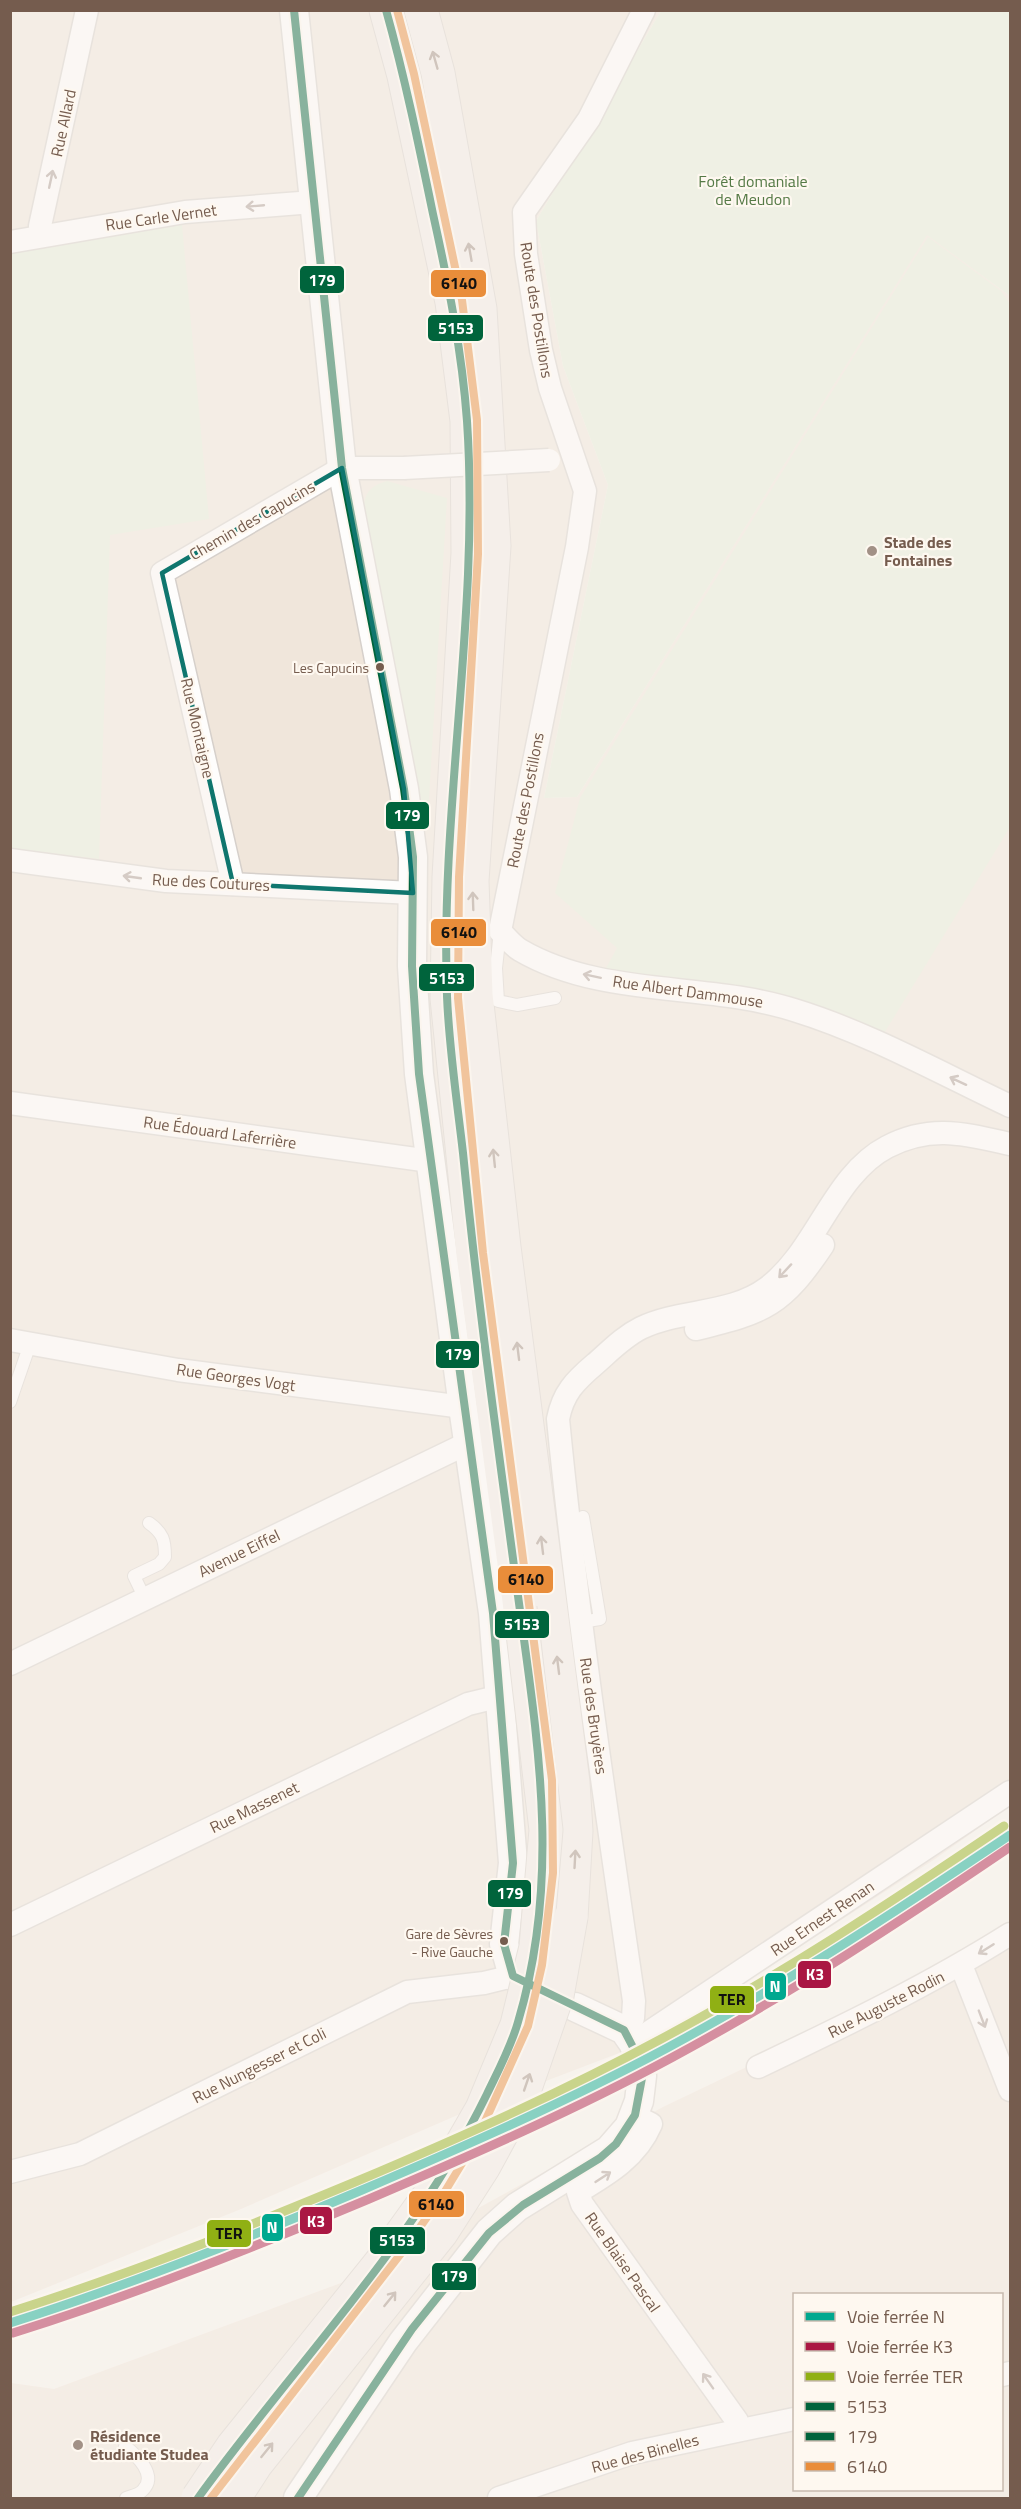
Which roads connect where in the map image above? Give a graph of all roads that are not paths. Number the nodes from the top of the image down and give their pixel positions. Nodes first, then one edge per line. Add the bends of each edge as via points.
1 (87, 10) edge
2 (294, 10) edge
3 (386, 10) edge
4 (421, 10) edge
5 (644, 10) edge
6 (313, 202) junction
7 (42, 236) junction
8 (10, 242) edge
9 (576, 459) junction
10 (342, 468) junction
11 (162, 573) joint
12 (10, 860) edge
13 (233, 884) junction
14 (412, 893) junction
15 (500, 931) junction
16 (555, 998) dead end
17 (10, 1103) edge
18 (1011, 1106) edge
19 (939, 1138) junction
20 (1011, 1144) edge
21 (1011, 1156) edge
22 (430, 1161) junction
23 (20, 1342) edge
24 (10, 1402) edge
25 (462, 1407) junction
26 (468, 1443) junction
27 (583, 1517) dead end
28 (149, 1523) dead end
29 (145, 1599) junction
30 (535, 1605) junction
31 (581, 1622) junction
32 (10, 1664) edge
33 (501, 1696) junction
34 (1011, 1792) edge
35 (10, 1926) edge
36 (1011, 1934) edge
37 (961, 1965) junction
38 (513, 1976) joint
39 (575, 2007) dead end
40 (628, 2036) junction
41 (758, 2067) dead end
42 (1011, 2090) edge
43 (635, 2116) junction
44 (10, 2172) edge
45 (793, 2419) edge
46 (739, 2430) junction
47 (125, 2446) dead end
48 (126, 2499) edge
49 (198, 2499) edge
50 (234, 2499) edge
51 (298, 2499) edge
52 (499, 2499) edge

7 -> 1 street, Rue Allard via 40,226
2 - 6 street
3 - 30 highway via 404,76 452,302 467,422 468,553 449,877 447,998 473,1254
30 -> 4 highway via 504,1247 476,995 472,880 494,546 480,309 438,73
5 - 9 street, Route des Postillons via 589,119 524,212 526,254 541,350 550,388
6 -> 7 street, Rue Carle Vernet via 185,212
6 - 10 street
7 - 8 street, Rue Carle Vernet
9 - 10 street, bridge
9 - 15 street, Route des Postillons via 585,490 577,547
10 - 11 street, Chemin des Capucins
10 - 14 street via 405,789 413,857
11 - 13 street, Rue Montaigne
13 -> 12 street, Rue des Coutures via 166,881
13 - 14 street, Rue des Coutures
14 - 22 street via 415,1021
15 - 16 lane via 498,1001 517,1005
18 -> 15 street, Rue Albert Dammouse via 840,1026 795,1010 751,998 583,974 518,949
17 - 22 street, Rue Édouard Laferrière
19 - 20 street via 950,1132
19 - 21 street
19 - 31 street, Rue des Bruyères via 920,1134 885,1148 878,1161 855,1172 813,1247 766,1289 712,1318 643,1327 582,1375 562,1399 558,1419
22 - 25 street
23 - 24 lane
23 - 25 street, Rue Georges Vogt via 178,1370
25 - 26 street
26 - 29 street, Avenue Eiffel
26 - 33 street
27 - 31 lane via 600,1618
28 - 29 lane via 165,1540 165,1557 134,1576
29 - 32 street, Avenue Eiffel
30 - 49 highway, bridge via 546,1830 536,1947 518,2025 482,2109 444,2175 382,2261 234,2446
50 -> 30 highway, bridge via 256,2464 441,2233 523,2094 557,1996 572,1917 576,1832
31 - 40 street, Rue des Bruyères via 634,2001
33 - 35 street, Rue Massenet via 468,1704
33 - 38 street via 513,1863 504,1944
34 - 40 street, Rue Ernest Renan
36 -> 37 street, Rue Auguste Rodin
37 - 41 street, Rue Auguste Rodin
37 -> 42 street
38 - 44 street, Rue Nungesser et Coli via 406,1992 80,2154
39 - 40 street
40 - 43 street via 641,2062
46 -> 43 street, Rue Blaise Pascal via 737,2421 582,2204 578,2192 612,2171 645,2139 651,2124
43 - 51 street via 620,2139 596,2159 517,2207 489,2232 403,2342
45 - 46 street, Rue des Binelles
46 - 52 street, Rue des Binelles via 633,2452
47 - 48 lane via 141,2458 147,2486 142,2493

